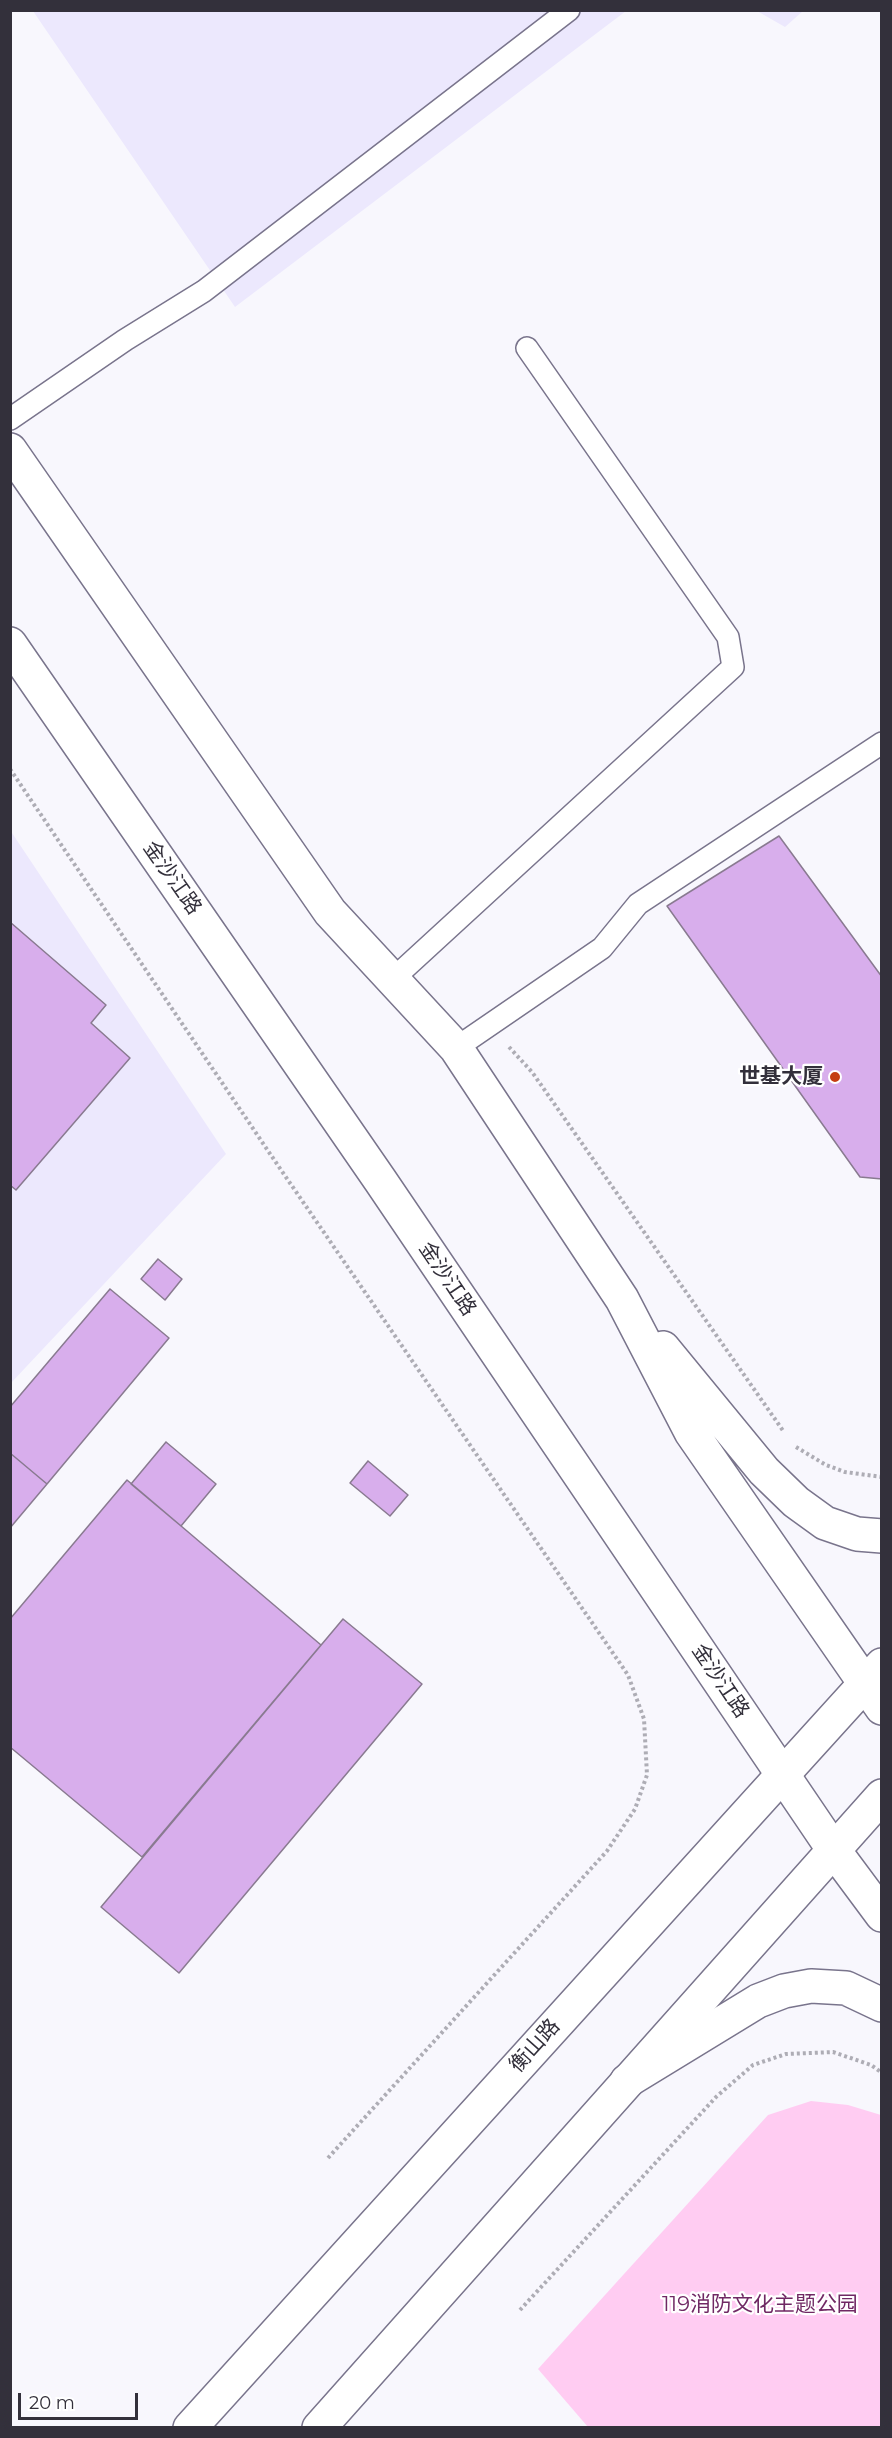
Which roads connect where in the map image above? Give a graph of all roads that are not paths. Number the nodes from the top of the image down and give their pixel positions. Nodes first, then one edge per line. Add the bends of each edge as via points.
1 (569, 10) edge
2 (527, 348) dead end
3 (10, 419) edge
4 (10, 450) edge
5 (10, 644) edge
6 (882, 743) edge
7 (393, 980) junction
8 (456, 1048) junction
9 (622, 1299) junction
10 (882, 1536) edge
11 (876, 1686) edge
12 (783, 1774) junction
13 (882, 1796) edge
14 (833, 1850) junction
15 (882, 1915) edge
16 (882, 2005) edge
17 (627, 2080) junction
18 (190, 2427) edge
19 (319, 2427) edge

1 - 3 lane via 204,291
2 - 7 lane via 728,637 733,667
4 - 7 main road via 330,912
5 - 12 main road, 金沙江路
6 - 8 lane via 638,904 602,948
7 - 8 main road
8 - 9 main road
9 - 10 main road via 764,1471 796,1502 825,1523 857,1534
9 - 11 main road via 691,1432
11 - 12 main road, 衡山路
12 - 14 main road, 金沙江路
12 - 18 main road, 衡山路
13 - 14 main road
14 - 15 main road, 金沙江路
14 - 17 main road
16 - 17 main road via 846,1988 811,1986 784,1992 758,2001
17 - 19 main road

